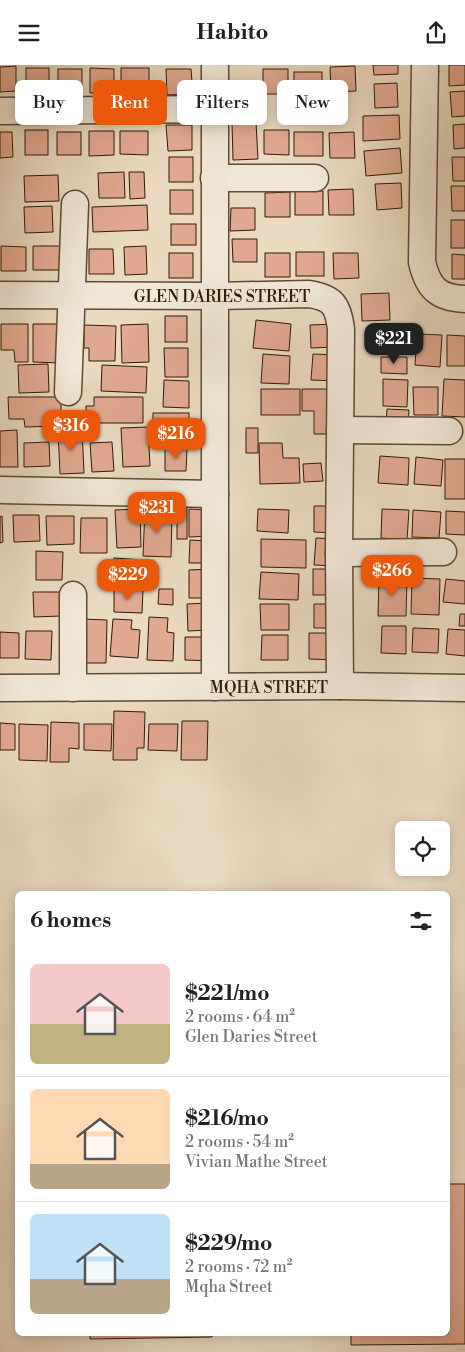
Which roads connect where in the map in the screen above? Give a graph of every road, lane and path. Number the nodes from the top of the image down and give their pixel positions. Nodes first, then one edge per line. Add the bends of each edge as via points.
1 (215, 65) edge
2 (425, 65) edge
3 (215, 80) edge
4 (177, 109) edge
5 (0, 111) edge
6 (215, 125) edge
7 (214, 178) junction
8 (315, 178) dead end
9 (75, 204) dead end
10 (0, 295) edge
11 (71, 295) junction
12 (215, 296) junction
13 (465, 299) edge
14 (68, 393) dead end
15 (340, 430) junction
16 (449, 431) dead end
17 (0, 491) edge
18 (215, 494) junction
19 (443, 552) dead end
20 (339, 553) junction
21 (73, 595) dead end
22 (340, 686) junction
23 (215, 687) junction
24 (0, 688) edge
25 (73, 688) junction
26 (465, 688) edge

1 - 3 street
2 - 13 street via 422,262 432,286 451,299
4 - 5 street
6 - 7 street
7 - 8 street
7 - 12 street
9 - 11 street
10 - 11 street, GLEN DARIES STREET
11 - 12 street, GLEN DARIES STREET
11 - 14 street
12 - 15 street, GLEN DARIES STREET via 309,294 322,296 332,303 339,314 341,329
12 - 18 street
15 - 16 street
15 - 20 street, GLEN DARIES STREET
17 - 18 street
18 - 23 street
19 - 20 street
20 - 22 street, GLEN DARIES STREET
21 - 25 street
22 - 23 street, MQHA STREET
22 - 26 street, MQHA STREET
23 - 25 street, MQHA STREET
24 - 25 street, MQHA STREET

